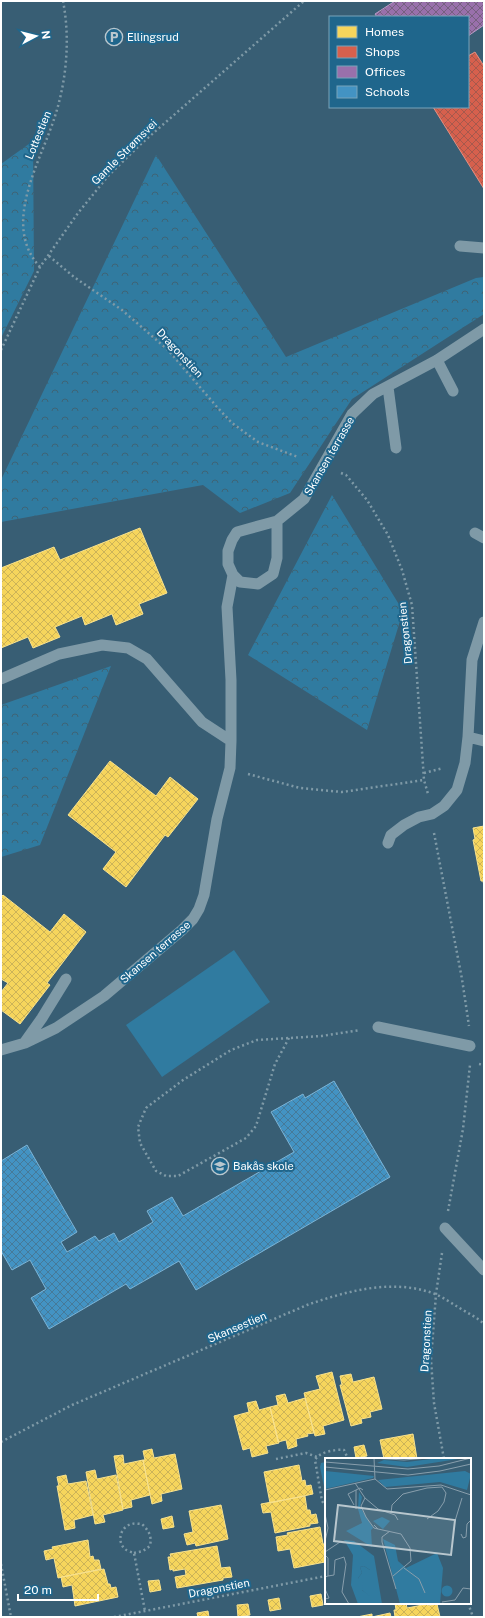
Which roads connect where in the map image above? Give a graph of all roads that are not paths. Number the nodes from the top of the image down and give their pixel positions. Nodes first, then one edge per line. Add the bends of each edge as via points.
1 (460, 246) dead end
2 (484, 248) edge
3 (484, 329) edge
4 (437, 360) junction
5 (388, 387) junction
6 (453, 391) dead end
7 (396, 448) dead end
8 (277, 521) junction
9 (232, 575) junction
10 (484, 622) edge
11 (1, 679) edge
12 (468, 737) junction
13 (231, 741) junction
14 (484, 742) edge
15 (388, 843) dead end
16 (66, 979) dead end
17 (378, 1027) road end
18 (25, 1043) junction
19 (470, 1046) dead end
20 (1, 1050) edge
21 (445, 1228) dead end
22 (484, 1270) edge

1 - 2 lane
3 - 4 lane, Skansen terrasse
4 - 5 lane, Skansen terrasse
4 - 6 lane
5 - 7 lane
5 - 8 lane, Skansen terrasse via 373,394 352,414 304,499
8 - 9 lane, Skansen terrasse via 237,532 228,551 228,564
8 - 9 lane via 278,558 273,574 258,584 240,582
9 - 13 lane, Skansen terrasse via 226,607 231,680
10 - 12 lane via 472,660
11 - 13 lane via 59,654 102,645 128,648 147,659 202,722
12 - 14 lane
12 - 15 lane via 464,770 457,790 444,806 432,814 404,825 391,835
13 - 18 lane, Skansen terrasse via 230,768 217,819 204,895 193,919 104,996 56,1028
16 - 18 lane
17 - 19 lane
18 - 20 lane, Skansen terrasse
21 - 22 lane

